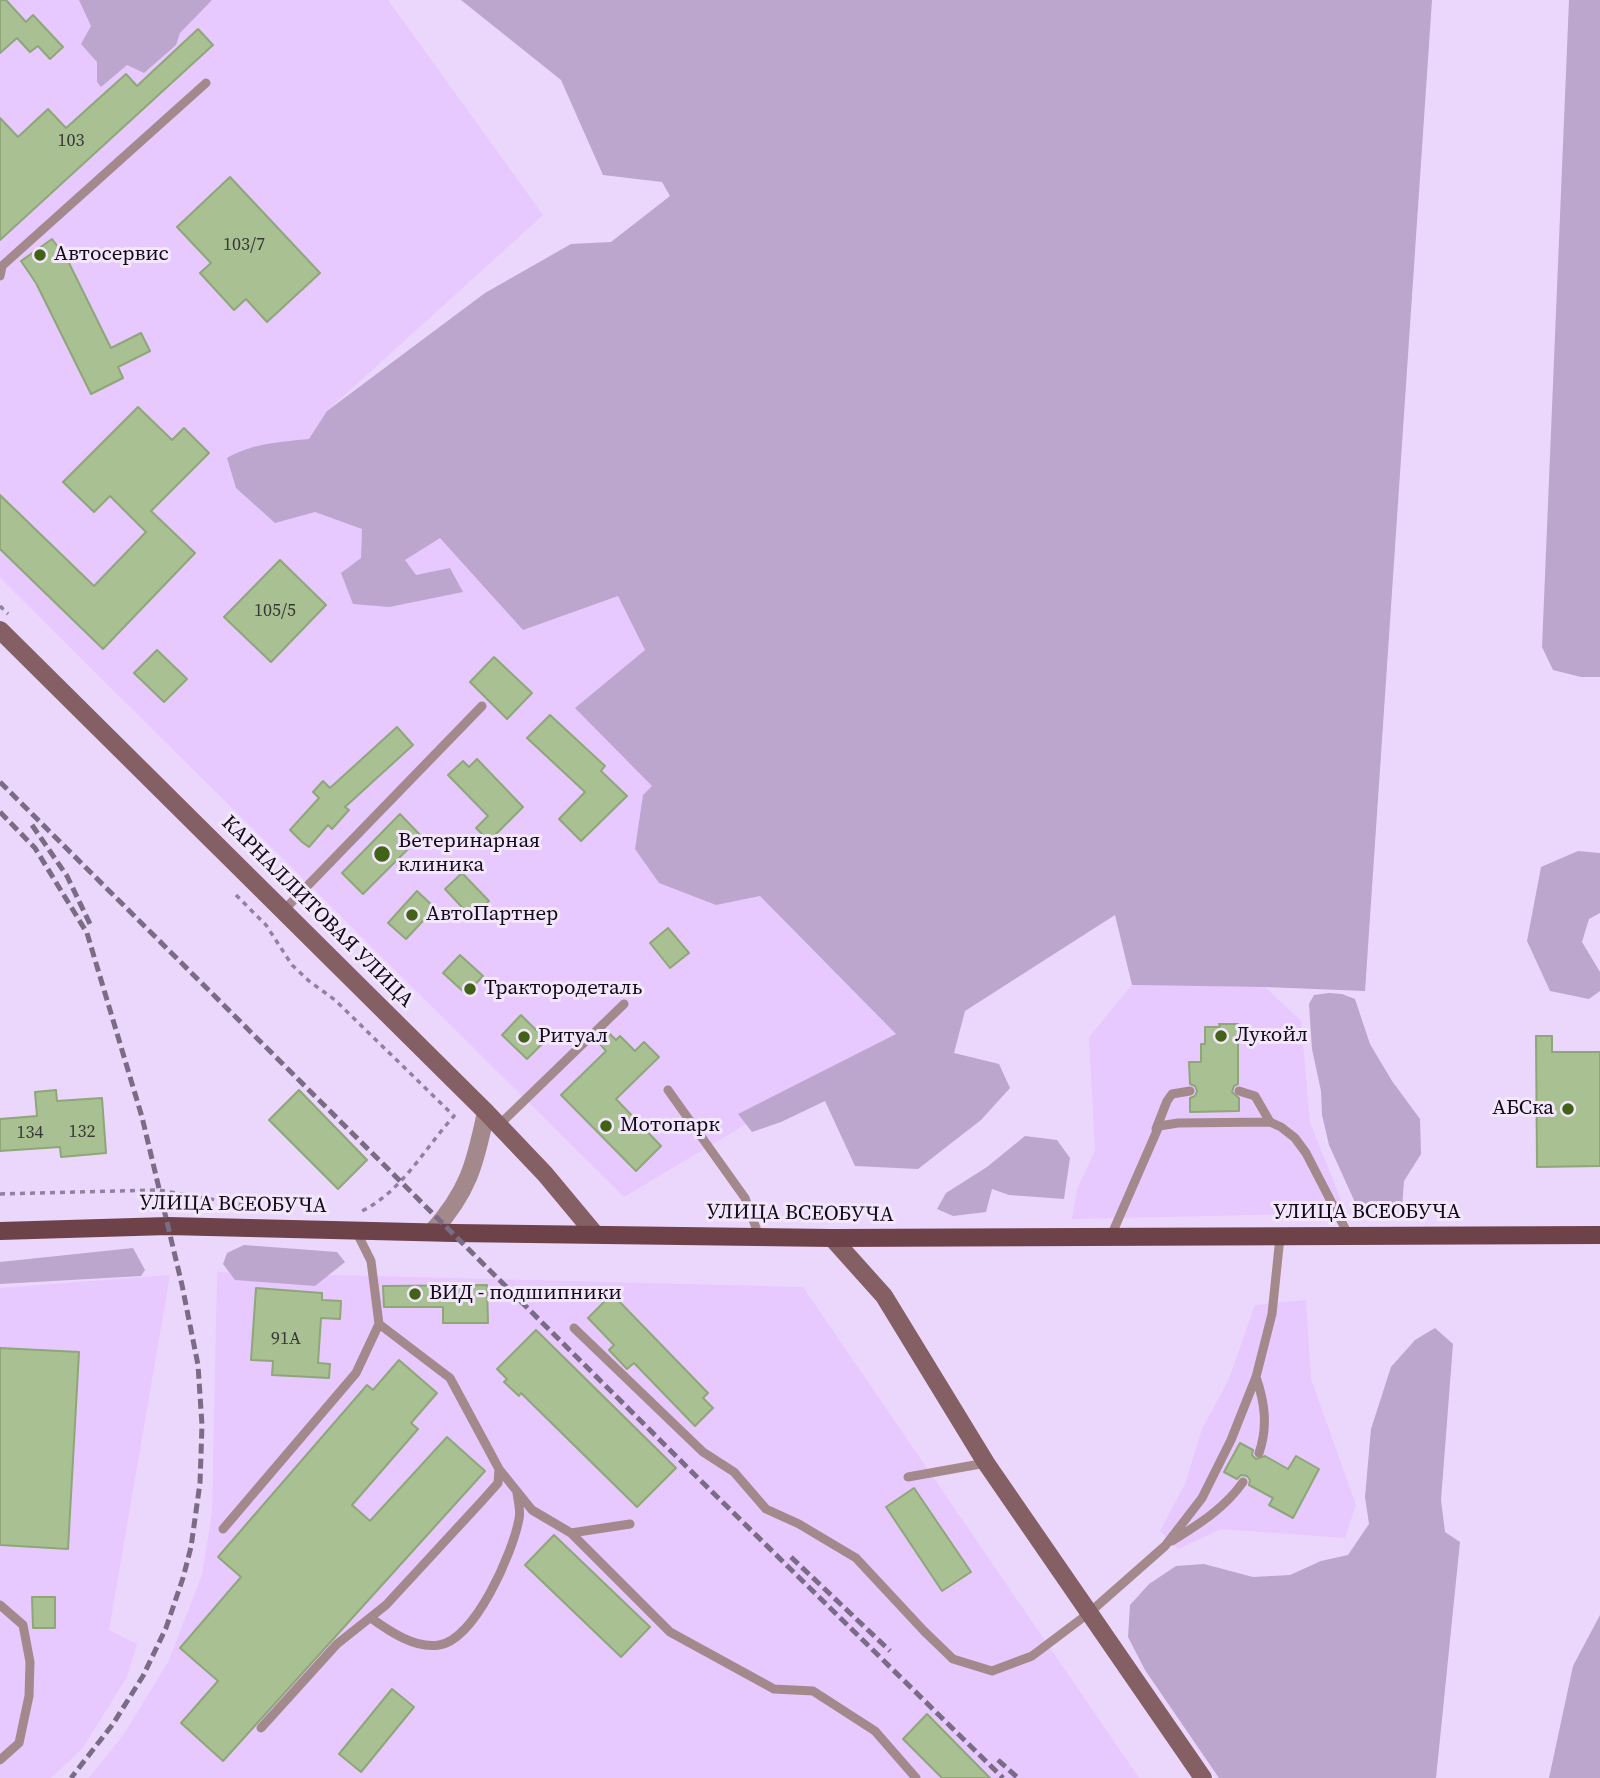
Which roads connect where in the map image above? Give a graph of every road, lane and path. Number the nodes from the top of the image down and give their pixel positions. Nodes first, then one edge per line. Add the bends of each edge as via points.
1 (206, 83) dead end
2 (0, 276) edge
3 (0, 630) edge
4 (482, 706) dead end
5 (236, 895) dead end
6 (284, 910) junction
7 (624, 1004) dead end
8 (668, 1090) dead end
9 (1190, 1091) dead end
10 (1238, 1091) dead end
11 (493, 1119) junction
12 (1270, 1122) junction
13 (1156, 1129) junction
14 (0, 1194) edge
15 (302, 1210) dead end
16 (355, 1222) junction
17 (0, 1231) edge
18 (432, 1232) junction
19 (595, 1234) junction
20 (1600, 1235) edge
21 (758, 1236) junction
22 (1111, 1236) junction
23 (1349, 1236) junction
24 (1280, 1237) junction
25 (832, 1238) junction
26 (379, 1324) junction
27 (573, 1328) dead end
28 (1256, 1377) junction
29 (1259, 1453) dead end
30 (986, 1463) junction
31 (499, 1469) junction
32 (908, 1477) dead end
33 (1243, 1482) dead end
34 (516, 1491) junction
35 (629, 1524) dead end
36 (223, 1529) dead end
37 (571, 1533) junction
38 (1165, 1546) junction
39 (0, 1605) edge
40 (1089, 1613) junction
41 (371, 1618) junction
42 (261, 1728) dead end
43 (0, 1760) edge
44 (916, 1778) edge
45 (1203, 1778) edge

1 - 2 lane via 2,266
3 - 6 street, КАРНАЛЛИТОВАЯ УЛИЦА
4 - 6 lane
5 - 16 path via 266,925 292,965 342,1006 454,1116 401,1180
6 - 11 street, КАРНАЛЛИТОВАЯ УЛИЦА
7 - 11 lane
8 - 21 lane via 745,1198
9 - 13 lane via 1172,1094
10 - 12 lane via 1255,1096
11 - 18 street via 471,1175 451,1212
11 - 19 street, КАРНАЛЛИТОВАЯ УЛИЦА
12 - 13 lane via 1165,1124
12 - 23 lane via 1291,1133 1302,1147
13 - 22 lane
14 - 15 path via 159,1190 262,1208
16 - 17 main road, УЛИЦА ВСЕОБУЧА
16 - 18 main road, УЛИЦА ВСЕОБУЧА
16 - 26 lane via 371,1261
18 - 19 main road, УЛИЦА ВСЕОБУЧА
19 - 21 main road, УЛИЦА ВСЕОБУЧА
20 - 23 main road, УЛИЦА ВСЕОБУЧА
21 - 25 main road, УЛИЦА ВСЕОБУЧА
22 - 24 main road, УЛИЦА ВСЕОБУЧА
22 - 25 main road, УЛИЦА ВСЕОБУЧА
23 - 24 main road, УЛИЦА ВСЕОБУЧА
24 - 28 lane via 1272,1314
25 - 30 street via 884,1296
26 - 31 lane via 450,1378
26 - 36 lane via 356,1373
27 - 40 lane via 704,1452 734,1472 766,1509 856,1558 953,1659 992,1671 1032,1656
28 - 29 lane via 1266,1419
28 - 38 lane via 1202,1498
30 - 32 lane
30 - 40 street
31 - 34 lane
31 - 41 lane via 498,1483
33 - 38 lane via 1218,1510
34 - 37 lane via 532,1510
34 - 41 lane via 520,1517 497,1583 462,1634 439,1645 419,1643 392,1633
35 - 37 lane
37 - 44 lane via 670,1632 774,1689 813,1691 875,1731
38 - 40 lane
39 - 43 lane via 23,1625 30,1662 29,1696 19,1743
40 - 45 street
41 - 42 lane via 337,1644

